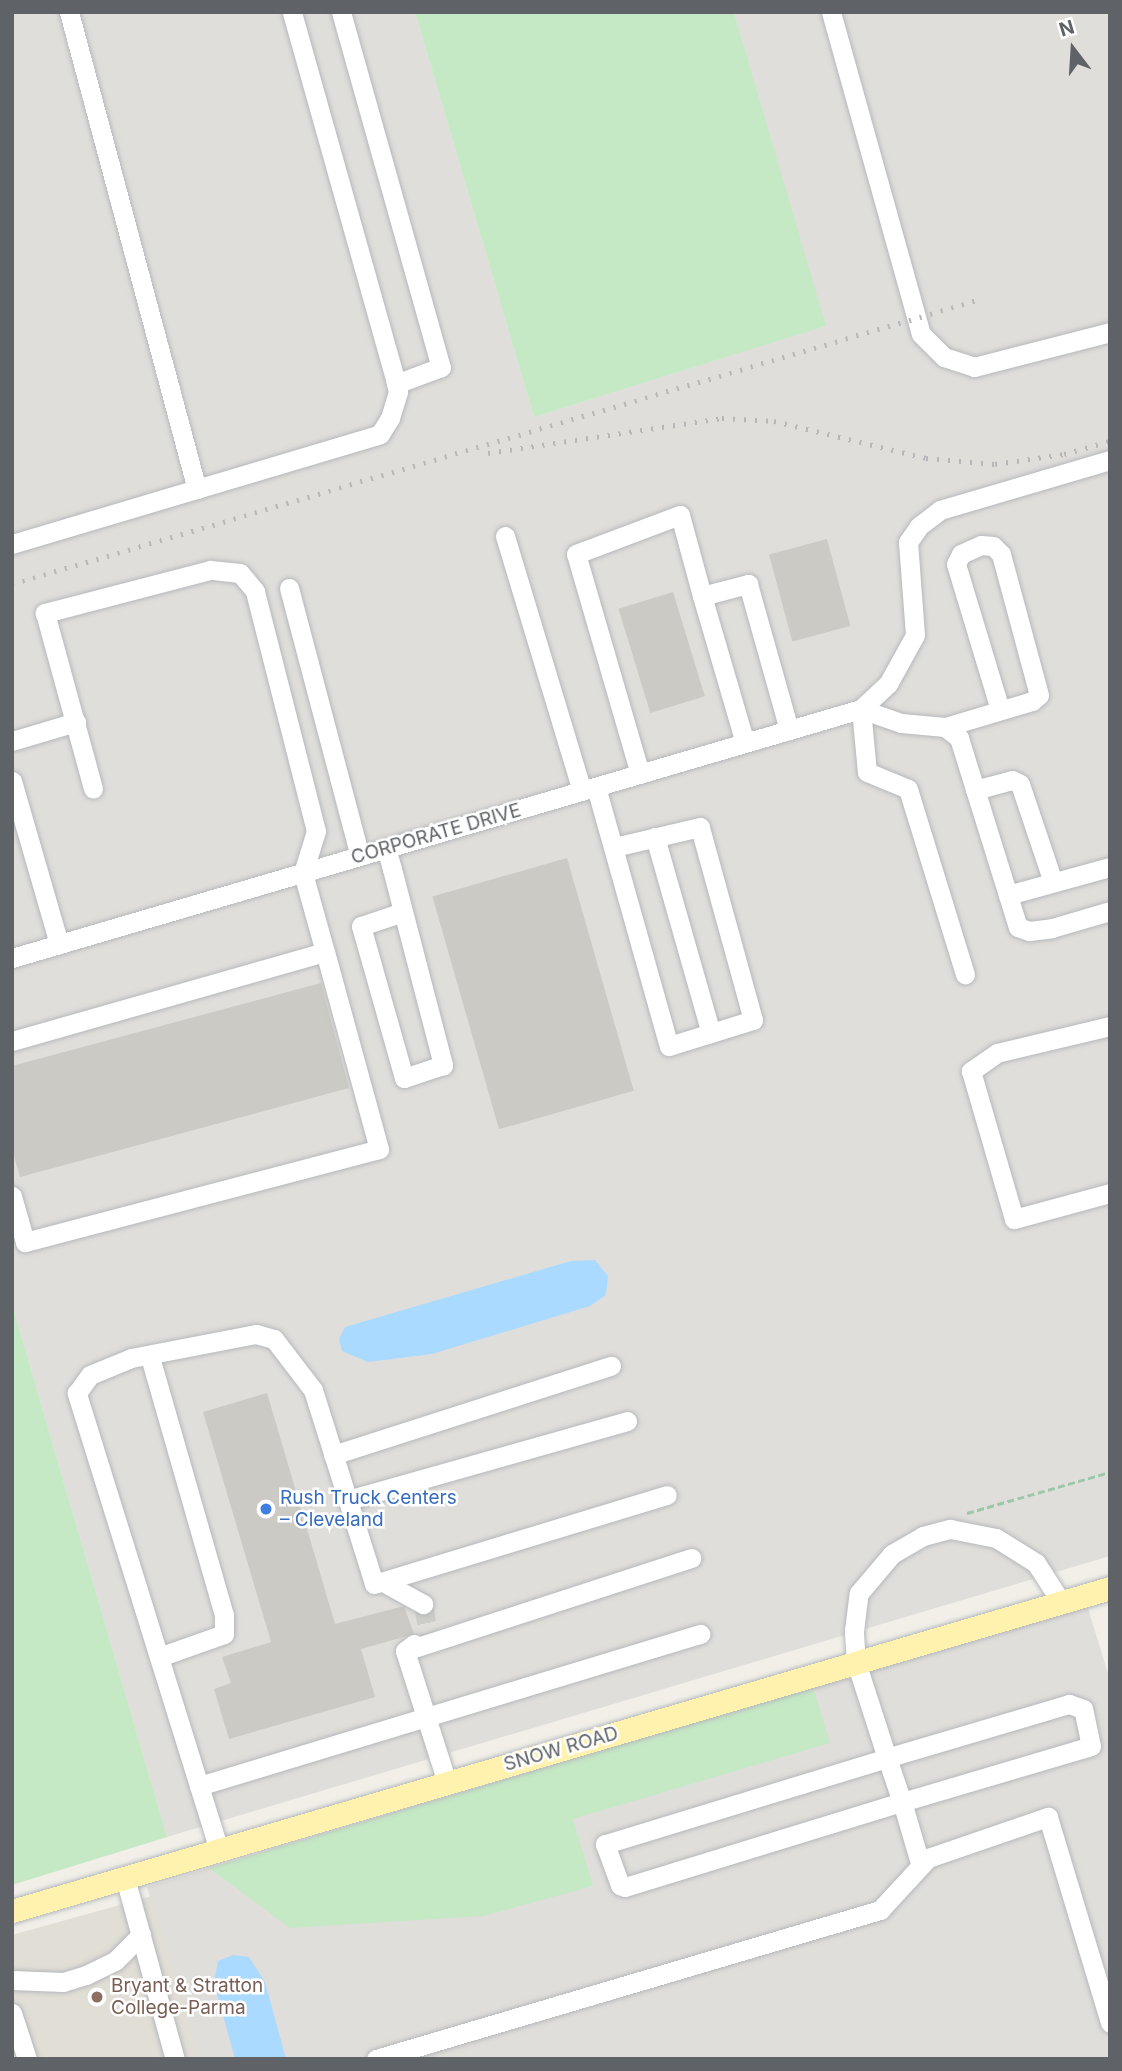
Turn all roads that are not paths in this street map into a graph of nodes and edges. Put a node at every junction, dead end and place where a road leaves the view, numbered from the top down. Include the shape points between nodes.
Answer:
1 (69, 12) edge
2 (292, 12) edge
3 (341, 12) edge
4 (831, 12) edge
5 (1110, 332) edge
6 (396, 383) junction
7 (1110, 460) edge
8 (197, 489) junction
9 (505, 536) dead end
10 (12, 544) edge
11 (289, 588) dead end
12 (702, 596) junction
13 (860, 709) junction
14 (1000, 710) junction
15 (76, 722) junction
16 (945, 727) junction
17 (789, 730) junction
18 (12, 741) edge
19 (745, 743) junction
20 (640, 774) junction
21 (12, 781) edge
22 (93, 789) dead end
23 (589, 789) junction
24 (975, 790) junction
25 (655, 837) junction
26 (614, 847) junction
27 (386, 848) junction
28 (360, 856) junction
29 (1110, 867) edge
30 (303, 873) junction
31 (1053, 882) junction
32 (1008, 895) junction
33 (1110, 911) edge
34 (403, 912) junction
35 (59, 944) junction
36 (325, 952) junction
37 (12, 958) edge
38 (965, 974) dead end
39 (1110, 1026) edge
40 (711, 1033) junction
41 (12, 1041) edge
42 (1110, 1193) edge
43 (12, 1196) edge
44 (150, 1357) junction
45 (611, 1366) dead end
46 (626, 1421) dead end
47 (333, 1455) junction
48 (667, 1495) dead end
49 (348, 1500) junction
50 (691, 1558) dead end
51 (383, 1581) junction
52 (1110, 1588) edge
53 (1061, 1602) junction
54 (423, 1604) dead end
55 (429, 1633) dead end
56 (700, 1634) dead end
57 (405, 1651) junction
58 (159, 1657) junction
59 (856, 1662) junction
60 (426, 1717) junction
61 (887, 1758) junction
62 (447, 1783) junction
63 (199, 1786) junction
64 (902, 1802) junction
65 (219, 1850) junction
66 (920, 1863) junction
67 (125, 1878) junction
68 (12, 1911) edge
69 (141, 1935) junction
70 (12, 1980) edge
71 (12, 2013) edge
72 (1110, 2023) edge
73 (27, 2059) edge
74 (175, 2059) edge
75 (376, 2059) edge

1 - 8 street
2 - 6 street
3 - 6 street via 441,367
4 - 5 street via 921,334 944,357 974,367
6 - 8 street via 390,418 380,434
7 - 13 street via 940,510 919,526 908,542 915,635 887,684
8 - 10 street
9 - 23 street
11 - 28 street
12 - 17 street via 748,584
12 - 19 street
12 - 20 street via 680,516 576,554
13 - 16 street via 901,723
13 - 17 street, CORPORATE DRIVE
13 - 38 street via 867,772 908,789
14 - 14 street via 1039,695 1002,554 993,546 981,545 961,554 956,564
14 - 16 street
15 - 18 street
15 - 22 street
15 - 30 street via 44,613 210,570 240,573 255,591 316,831
16 - 24 street via 959,738
17 - 19 street, CORPORATE DRIVE
19 - 20 street, CORPORATE DRIVE
20 - 23 street, CORPORATE DRIVE
21 - 35 street
23 - 26 street
23 - 27 street, CORPORATE DRIVE
24 - 31 street via 1012,780 1020,783
24 - 32 street
25 - 26 street
25 - 40 street
25 - 40 street via 700,827 753,1020
26 - 40 street via 669,1046
27 - 28 street, CORPORATE DRIVE
27 - 34 street
28 - 30 street, CORPORATE DRIVE
29 - 31 street
30 - 35 street, CORPORATE DRIVE
30 - 36 street
31 - 32 street
32 - 33 street via 1018,927 1029,931
34 - 34 street via 443,1065 404,1078 361,926
35 - 37 street, CORPORATE DRIVE
36 - 41 street
36 - 43 street via 379,1149 25,1242
39 - 42 street via 998,1053 971,1071 1014,1219
44 - 47 street via 256,1334 274,1339 313,1390
44 - 58 street via 224,1615 224,1634
44 - 58 street via 131,1359 90,1375 77,1393
45 - 47 street
46 - 49 street
47 - 49 street
48 - 51 street
49 - 51 street via 374,1584
50 - 57 street
51 - 54 street
52 - 53 main road, SNOW ROAD
53 - 59 main road, SNOW ROAD
53 - 59 street via 1036,1563 996,1538 950,1530 923,1536 892,1554 859,1594
55 - 57 street
56 - 60 street
57 - 60 street
58 - 63 street
59 - 61 street
59 - 62 main road, SNOW ROAD
60 - 62 street
60 - 63 street
61 - 64 street
61 - 64 street via 1069,1704 1083,1709 1091,1746
61 - 64 street via 605,1844 620,1885 625,1887
62 - 65 main road, SNOW ROAD
63 - 65 street
64 - 66 street
65 - 67 main road, SNOW ROAD
66 - 72 street via 1048,1817
66 - 75 street via 880,1910
67 - 68 main road, SNOW ROAD
67 - 69 street
69 - 70 street via 115,1961 86,1975 64,1982
69 - 74 street
71 - 73 street

